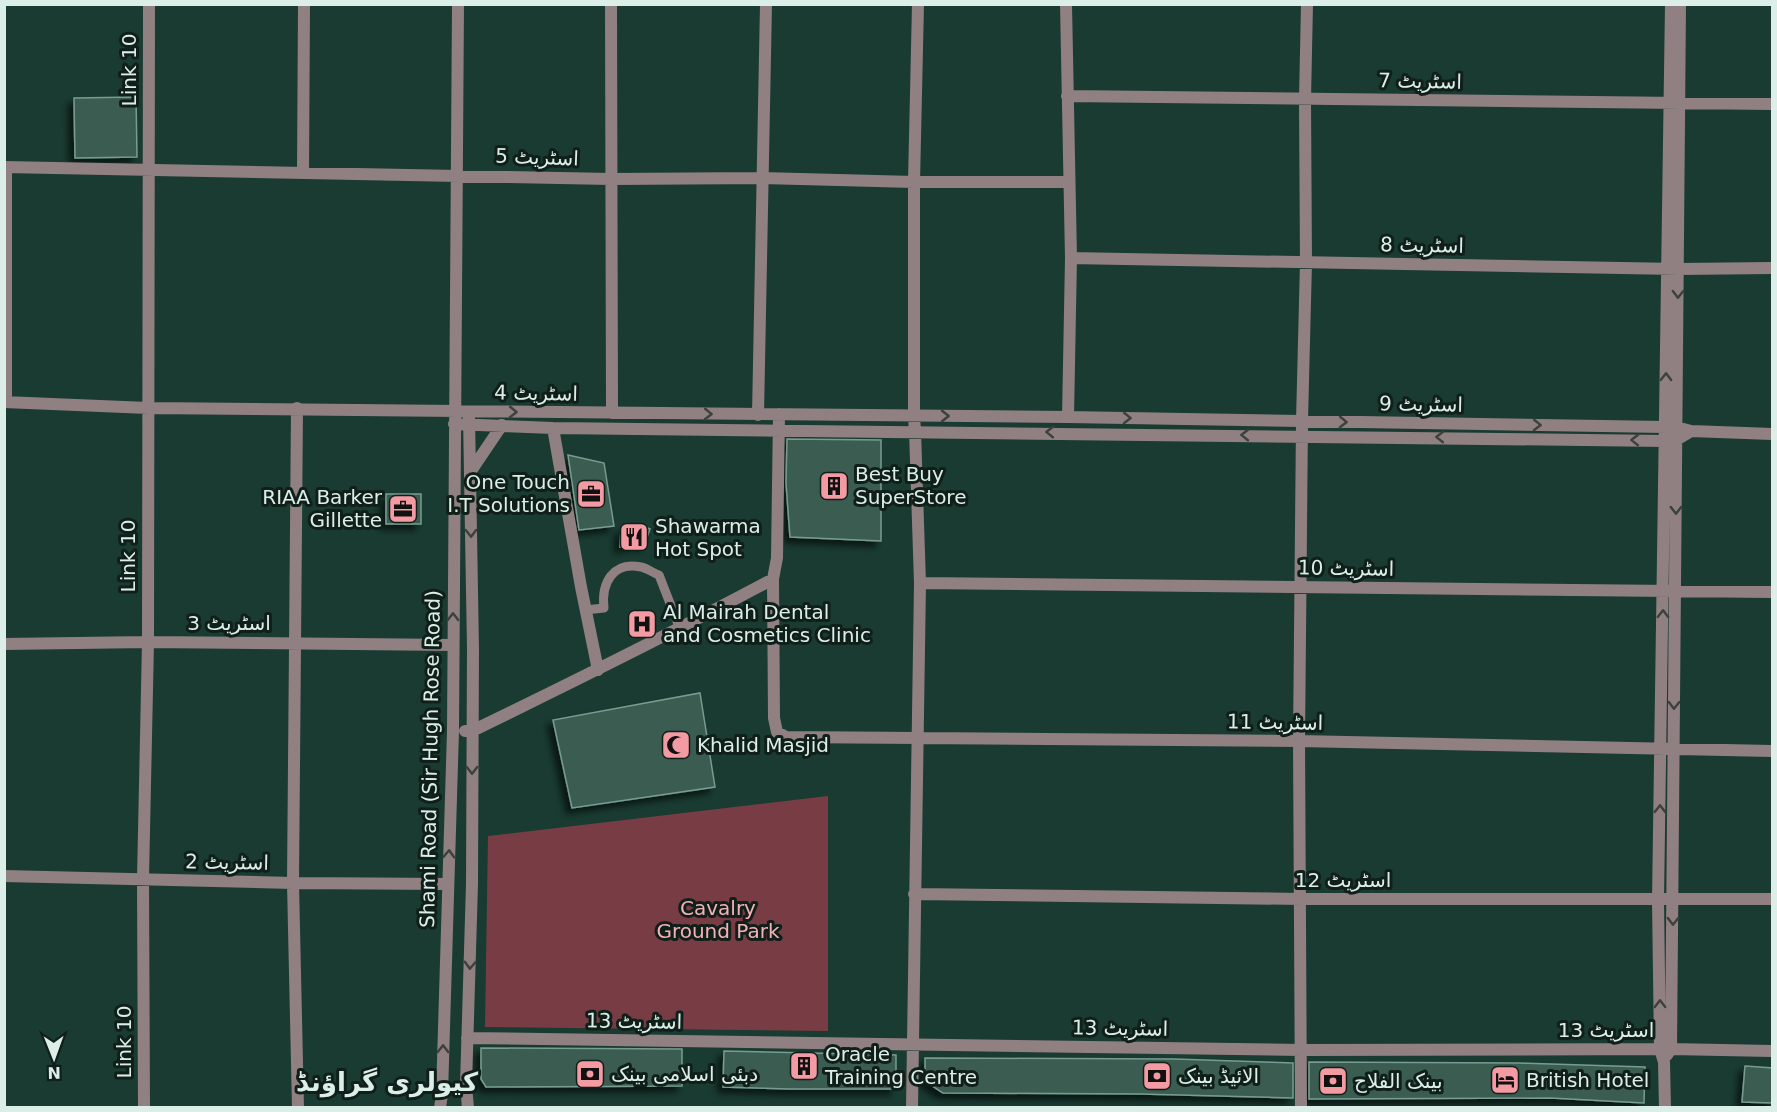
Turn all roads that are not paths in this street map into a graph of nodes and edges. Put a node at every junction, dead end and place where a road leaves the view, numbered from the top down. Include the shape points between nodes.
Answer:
1 (149, 4) edge
2 (304, 4) edge
3 (459, 4) edge
4 (611, 4) edge
5 (766, 4) edge
6 (918, 4) edge
7 (1066, 4) edge
8 (1307, 4) edge
9 (1671, 4) edge
10 (1680, 4) edge
11 (1067, 96) junction
12 (1305, 99) junction
13 (1675, 103) junction
14 (1773, 104) edge
15 (5, 167) edge
16 (148, 171) junction
17 (303, 174) junction
18 (457, 175) junction
19 (762, 178) junction
20 (611, 179) junction
21 (914, 182) junction
22 (1069, 182) junction
23 (1071, 258) junction
24 (1306, 262) junction
25 (1672, 268) junction
26 (1773, 268) edge
27 (5, 402) edge
28 (148, 408) junction
29 (297, 408) junction
30 (612, 413) junction
31 (779, 414) junction
32 (758, 415) junction
33 (914, 416) junction
34 (1068, 417) junction
35 (454, 418) junction
36 (469, 418) junction
37 (1302, 421) junction
38 (502, 426) junction
39 (553, 428) junction
40 (779, 429) junction
41 (915, 431) junction
42 (1670, 434) junction
43 (1773, 434) edge
44 (1301, 435) junction
45 (471, 471) junction
46 (773, 579) junction
47 (920, 583) junction
48 (1301, 587) junction
49 (1669, 591) junction
50 (1773, 592) edge
51 (585, 610) junction
52 (680, 629) junction
53 (148, 642) junction
54 (4, 644) edge
55 (295, 644) junction
56 (453, 645) junction
57 (597, 670) junction
58 (453, 731) junction
59 (472, 731) junction
60 (917, 738) junction
61 (1299, 741) junction
62 (1667, 749) junction
63 (1773, 751) edge
64 (4, 876) edge
65 (143, 879) junction
66 (293, 883) junction
67 (448, 884) junction
68 (914, 894) junction
69 (1301, 899) junction
70 (1673, 899) junction
71 (1773, 899) edge
72 (1658, 900) junction
73 (467, 1038) junction
74 (913, 1044) junction
75 (1665, 1049) junction
76 (1301, 1050) junction
77 (1773, 1051) edge
78 (144, 1107) edge
79 (298, 1107) edge
80 (440, 1107) edge
81 (468, 1107) edge
82 (912, 1107) edge
83 (1301, 1107) edge
84 (1665, 1107) edge

1 - 16 street, Link 10
2 - 17 street
3 - 18 street, Shami Road (Sir Hugh Rose Road)
4 - 20 street
5 - 19 street
6 - 21 street
7 - 11 street
8 - 12 street
9 - 13 street
10 - 13 street
11 - 12 street, اسٹریٹ 7
11 - 22 street
12 - 13 street, اسٹریٹ 7
12 - 24 street
13 - 14 street, اسٹریٹ 7
13 - 25 street
15 - 16 street, اسٹریٹ 5
15 - 27 street
16 - 17 street, اسٹریٹ 5
16 - 28 street, Link 10
17 - 18 street, اسٹریٹ 5
18 - 20 street, اسٹریٹ 5
18 - 35 street, Shami Road (Sir Hugh Rose Road)
19 - 20 street, اسٹریٹ 5
19 - 21 street, اسٹریٹ 5
19 - 32 street
20 - 30 street
21 - 22 street, اسٹریٹ 5
21 - 33 street
22 - 23 street
23 - 24 street, اسٹریٹ 8
23 - 34 street
24 - 25 street, اسٹریٹ 8
24 - 37 street
25 - 26 street, اسٹریٹ 8
25 - 42 street
27 - 28 street, اسٹریٹ 4
28 - 29 street, اسٹریٹ 4
28 - 53 street, Link 10
29 - 35 street, اسٹریٹ 4
29 - 55 street
30 -> 32 street, اسٹریٹ 4
36 -> 30 street, اسٹریٹ 4
31 - 32 street, اسٹریٹ 4
31 - 33 street, اسٹریٹ 4
31 - 40 street
33 -> 34 street, اسٹریٹ 4
33 - 41 street
34 -> 37 street, اسٹریٹ 9
35 - 36 street, اسٹریٹ 4
56 -> 35 street, Shami Road (Sir Hugh Rose Road)
36 - 38 street
36 - 45 street, Shami Road (Sir Hugh Rose Road)
37 -> 42 street, اسٹریٹ 9
37 - 44 street
38 - 39 street
38 - 45 street
39 - 40 street
39 - 51 street
40 - 41 street
40 - 46 street via 777,558
44 -> 41 street
41 - 47 street
42 - 43 street, اسٹریٹ 9
42 -> 44 street
42 - 49 street
44 - 48 street
45 -> 59 street, Shami Road (Sir Hugh Rose Road)
46 - 52 street
46 - 60 street, اسٹریٹ 11 via 777,732 786,737
47 - 48 street, اسٹریٹ 10
47 - 60 street
48 - 49 street, اسٹریٹ 10
48 - 61 street
49 - 50 street, اسٹریٹ 10
49 - 62 street
51 - 52 lane via 604,608 602,596 615,571 642,567 659,576
51 - 57 street
52 - 57 street
53 - 54 street, اسٹریٹ 3
53 - 55 street, اسٹریٹ 3
53 - 65 street, Link 10
55 - 56 street, اسٹریٹ 3
55 - 66 street
56 - 58 street, Shami Road (Sir Hugh Rose Road)
57 - 59 street
58 - 59 street
67 -> 58 street, Shami Road (Sir Hugh Rose Road)
59 -> 73 street, Shami Road (Sir Hugh Rose Road)
60 - 61 street, اسٹریٹ 11
60 - 68 street
61 - 62 street, اسٹریٹ 11
61 - 69 street
62 - 63 street, اسٹریٹ 11
62 - 70 street
72 -> 62 street
64 - 65 street, اسٹریٹ 2
65 - 66 street, اسٹریٹ 2
65 - 78 street, Link 10
66 - 67 street, اسٹریٹ 2
66 - 79 street
80 -> 67 street, Shami Road (Sir Hugh Rose Road)
68 - 69 street, اسٹریٹ 12
68 - 74 street
69 - 72 street, اسٹریٹ 12
69 - 76 street
70 - 71 street, اسٹریٹ 12
70 - 72 street, اسٹریٹ 12
70 -> 75 street
75 -> 72 street
73 - 74 street, اسٹریٹ 13
73 - 81 street, Shami Road (Sir Hugh Rose Road)
74 - 76 street, اسٹریٹ 13
74 - 82 street
75 - 76 street, اسٹریٹ 13
75 - 77 street, اسٹریٹ 13
75 - 84 street
76 - 83 street

